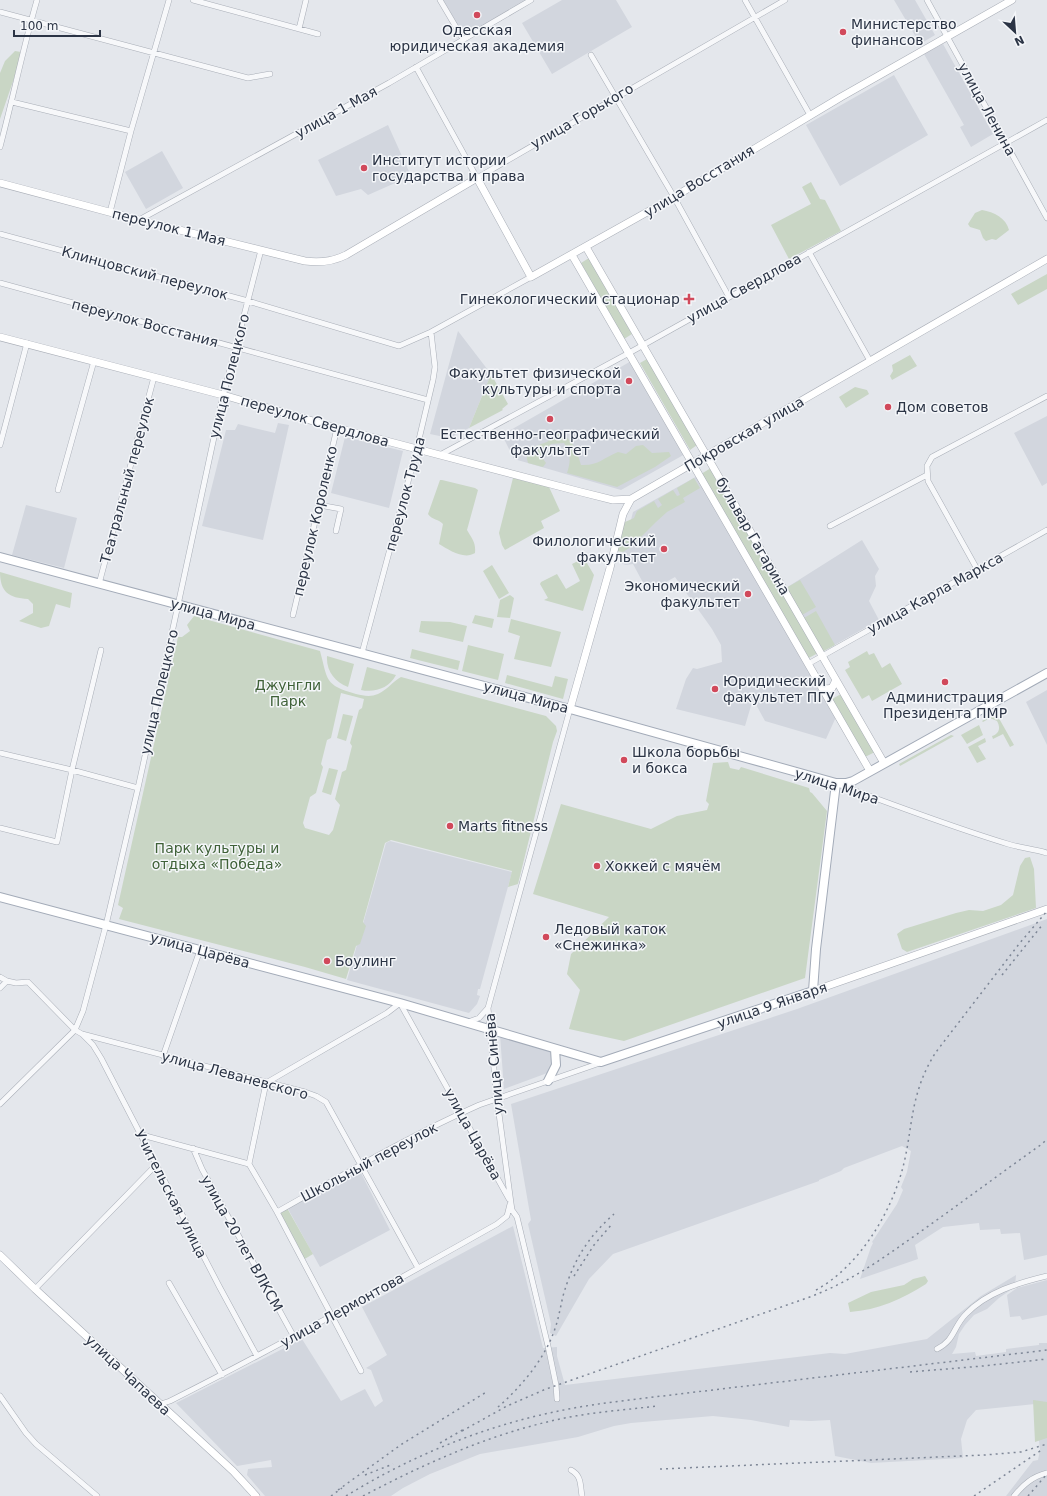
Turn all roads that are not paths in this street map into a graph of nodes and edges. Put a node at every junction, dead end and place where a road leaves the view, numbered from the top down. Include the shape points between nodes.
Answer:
1 (37, 0) edge
2 (169, 0) edge
3 (193, 0) edge
4 (306, 0) edge
5 (440, 0) edge
6 (531, 0) edge
7 (744, 0) edge
8 (785, 0) edge
9 (927, 0) edge
10 (1012, 0) edge
11 (0, 12) edge
12 (755, 17) junction
13 (31, 20) junction
14 (299, 29) junction
15 (318, 34) dead end
16 (947, 36) junction
17 (463, 39) junction
18 (153, 53) junction
19 (591, 55) dead end
20 (416, 67) junction
21 (270, 74) dead end
22 (616, 97) junction
23 (12, 102) junction
24 (810, 115) junction
25 (1047, 120) edge
26 (131, 131) junction
27 (1005, 143) junction
28 (0, 147) edge
29 (476, 178) junction
30 (0, 183) edge
31 (674, 197) junction
32 (110, 212) junction
33 (1047, 218) edge
34 (139, 220) junction
35 (0, 234) edge
36 (586, 247) junction
37 (261, 250) junction
38 (809, 252) junction
39 (572, 255) junction
40 (339, 258) joint
41 (1047, 259) edge
42 (531, 277) junction
43 (0, 283) edge
44 (729, 297) junction
45 (248, 301) junction
46 (431, 332) junction
47 (0, 337) edge
48 (382, 340) joint
49 (27, 343) junction
50 (642, 345) junction
51 (236, 347) junction
52 (629, 353) junction
53 (94, 361) junction
54 (870, 362) junction
55 (154, 377) junction
56 (223, 395) junction
57 (1047, 396) edge
58 (428, 400) junction
59 (337, 428) junction
60 (0, 445) edge
61 (417, 449) junction
62 (440, 455) junction
63 (706, 455) junction
64 (692, 463) junction
65 (927, 475) junction
66 (58, 490) dead end
67 (631, 499) junction
68 (319, 505) junction
69 (830, 526) dead end
70 (1047, 530) edge
71 (336, 531) dead end
72 (0, 557) edge
73 (977, 569) junction
74 (99, 584) junction
75 (178, 605) junction
76 (293, 615) dead end
77 (101, 650) dead end
78 (362, 653) junction
79 (822, 656) junction
80 (808, 664) junction
81 (1047, 673) edge
82 (836, 680) junction
83 (822, 688) junction
84 (570, 709) junction
85 (0, 753) edge
86 (884, 763) junction
87 (72, 770) junction
88 (870, 771) junction
89 (836, 783) junction
90 (138, 788) junction
91 (0, 828) edge
92 (1047, 853) edge
93 (0, 898) edge
94 (1047, 909) edge
95 (106, 925) junction
96 (200, 950) junction
97 (0, 977) edge
98 (7, 981) junction
99 (0, 988) edge
100 (813, 991) junction
101 (400, 1003) junction
102 (488, 1008) junction
103 (467, 1022) junction
104 (76, 1030) junction
105 (491, 1030) junction
106 (82, 1034) junction
107 (555, 1049) junction
108 (163, 1056) junction
109 (601, 1062) junction
110 (548, 1081) junction
111 (266, 1083) junction
112 (497, 1099) junction
113 (0, 1104) edge
114 (461, 1113) junction
115 (142, 1135) junction
116 (193, 1148) junction
117 (249, 1164) junction
118 (156, 1165) junction
119 (360, 1166) junction
120 (511, 1203) junction
121 (277, 1212) junction
122 (0, 1255) edge
123 (418, 1268) junction
124 (1047, 1276) edge
125 (169, 1283) dead end
126 (35, 1289) junction
127 (332, 1316) junction
128 (294, 1337) junction
129 (937, 1349) dead end
130 (257, 1356) junction
131 (361, 1371) dead end
132 (222, 1375) junction
133 (0, 1396) edge
134 (557, 1399) dead end
135 (161, 1404) junction
136 (571, 1470) dead end
137 (1047, 1473) edge
138 (254, 1495) edge
139 (97, 1496) edge
140 (582, 1496) edge
141 (1014, 1496) edge

1 - 13 street
2 - 18 street
3 - 14 street
4 - 14 street
5 - 17 street
6 - 17 street, улица 1 Мая
7 - 12 street
8 - 12 street, улица Горького
9 - 16 street, улица Ленина
10 - 16 street, улица Восстания
11 - 13 street
12 - 22 street, улица Горького
12 - 24 street
13 - 18 street
13 - 23 street
14 - 15 street
16 - 24 street, улица Восстания
16 - 27 street, улица Ленина
17 - 20 street, улица 1 Мая
18 - 21 street via 248,78
18 - 26 street
19 - 22 street
20 - 29 street
20 - 34 street, улица 1 Мая
22 - 29 street, улица Горького
22 - 31 street
23 - 26 street
23 - 28 street
24 - 31 street, улица Восстания
25 - 27 street, улица Свердлова
26 - 32 street
27 - 33 street, улица Ленина
27 - 38 street, улица Свердлова
29 - 40 street, улица Горького
29 - 42 street
30 - 32 street, переулок 1 Мая
31 - 36 street, улица Восстания
31 - 44 street
32 - 34 street, переулок 1 Мая
34 - 37 street, переулок 1 Мая
35 - 45 street, Клинцовский переулок
36 - 39 street, улица Восстания
36 - 50 street, бульвар Гагарина
37 - 40 street, переулок 1 Мая via 305,261 329,262
37 - 45 street, улица Полецкого
38 - 44 street, улица Свердлова
38 - 54 street
39 - 42 street, улица Восстания
39 - 52 street, бульвар Гагарина
41 - 54 street, Покровская улица
42 - 46 street, улица Восстания
43 - 51 street, переулок Восстания
44 - 50 street, улица Свердлова
45 - 48 street, Клинцовский переулок
45 - 51 street, улица Полецкого
46 - 48 street, улица Восстания via 399,346
46 - 58 street, переулок Труда via 435,367
47 - 49 street, переулок Свердлова
49 - 53 street, переулок Свердлова
49 - 60 street
50 - 52 street, улица Свердлова
50 - 63 street, бульвар Гагарина
51 - 56 street, улица Полецкого
51 - 58 street, переулок Восстания
52 - 62 street, улица Свердлова
52 - 64 street, бульвар Гагарина
53 - 55 street, переулок Свердлова
53 - 66 street
54 - 63 street, Покровская улица
55 - 56 street, переулок Свердлова
55 - 74 street, Театральный переулок
56 - 59 street, переулок Свердлова
56 - 75 street, улица Полецкого
57 - 65 street via 932,457 927,466
58 - 61 street, переулок Труда
59 - 61 street, переулок Свердлова
59 - 68 street, переулок Короленко
61 - 62 street, переулок Свердлова
61 - 78 street, переулок Труда
62 - 67 street, переулок Свердлова via 613,500
63 - 64 street, Покровская улица
63 - 79 street, бульвар Гагарина
64 - 67 street, Покровская улица
64 - 80 street, бульвар Гагарина
65 - 69 street
65 - 73 street via 930,486
67 - 84 street via 623,514
68 - 71 street via 341,510
68 - 76 street, переулок Короленко
70 - 73 street, улица Карла Маркса
72 - 74 main road, улица Мира
73 - 79 street, улица Карла Маркса
74 - 75 main road, улица Мира
75 - 78 main road, улица Мира
75 - 90 street, улица Полецкого
77 - 87 street
78 - 84 main road, улица Мира
79 - 80 street, улица Карла Маркса
79 - 82 street, бульвар Гагарина
80 - 83 street, бульвар Гагарина
81 - 86 main road
82 - 83 street via 832,688
82 - 86 street, бульвар Гагарина
83 - 88 street, бульвар Гагарина
84 - 89 main road, улица Мира
84 - 102 street, улица Синёва
85 - 87 street
86 - 88 main road
87 - 90 street
87 - 91 street via 57,842
88 - 89 main road via 849,782
89 - 92 street, улица Мира via 1007,844
89 - 100 main road
90 - 95 street, улица Полецкого
93 - 95 main road, улица Царёва
94 - 100 street, улица 9 Января
95 - 96 main road, улица Царёва
95 - 104 street, улица Полецкого
96 - 101 main road, улица Царёва
96 - 108 street
97 - 98 street
98 - 99 street
98 - 104 street via 28,982
100 - 109 main road, улица 9 Января
101 - 103 main road, улица Царёва
101 - 111 street
101 - 114 street, улица Царёва
102 - 103 street via 479,1018
102 - 105 street, улица Синёва
103 - 105 main road, улица Царёва
104 - 106 street, улица Леваневского
104 - 113 street, улица Полецкого
105 - 107 main road, улица Царёва
105 - 112 street, улица Синёва
106 - 108 street, улица Леваневского
106 - 115 street, Учительская улица via 97,1051
107 - 109 main road, улица Царёва
107 - 110 main road via 556,1065
108 - 111 street, улица Леваневского
109 - 110 street, улица 9 Января
110 - 112 street, улица 9 Января
111 - 117 street
111 - 119 street, улица Леваневского via 305,1092 326,1102
112 - 114 street, Школьный переулок
112 - 120 street, улица Синёва
114 - 119 street, Школьный переулок
114 - 120 street, улица Царёва
115 - 116 street
115 - 118 street, Учительская улица
116 - 117 street
116 - 128 street, улица 20 лет ВЛКСМ
117 - 121 street
118 - 126 street
118 - 130 street, Учительская улица
119 - 121 street, Школьный переулок
119 - 123 street, улица Леваневского
120 - 123 street, улица Лермонтова via 509,1212 503,1220
120 - 134 street, улица Синёва via 517,1217 546,1338
121 - 127 street
122 - 126 street, улица Чапаева
123 - 127 street, улица Лермонтова
124 - 129 street via 1016,1284 977,1305 966,1313 945,1345
125 - 132 street
126 - 135 street, улица Чапаева
127 - 128 street, улица Лермонтова
127 - 131 street
128 - 130 street, улица Лермонтова
130 - 132 street, улица Лермонтова
132 - 135 street, улица Лермонтова
133 - 139 street via 36,1444
135 - 138 street, улица Чапаева via 233,1471
136 - 140 street via 577,1473 580,1480
137 - 141 street via 1024,1484

